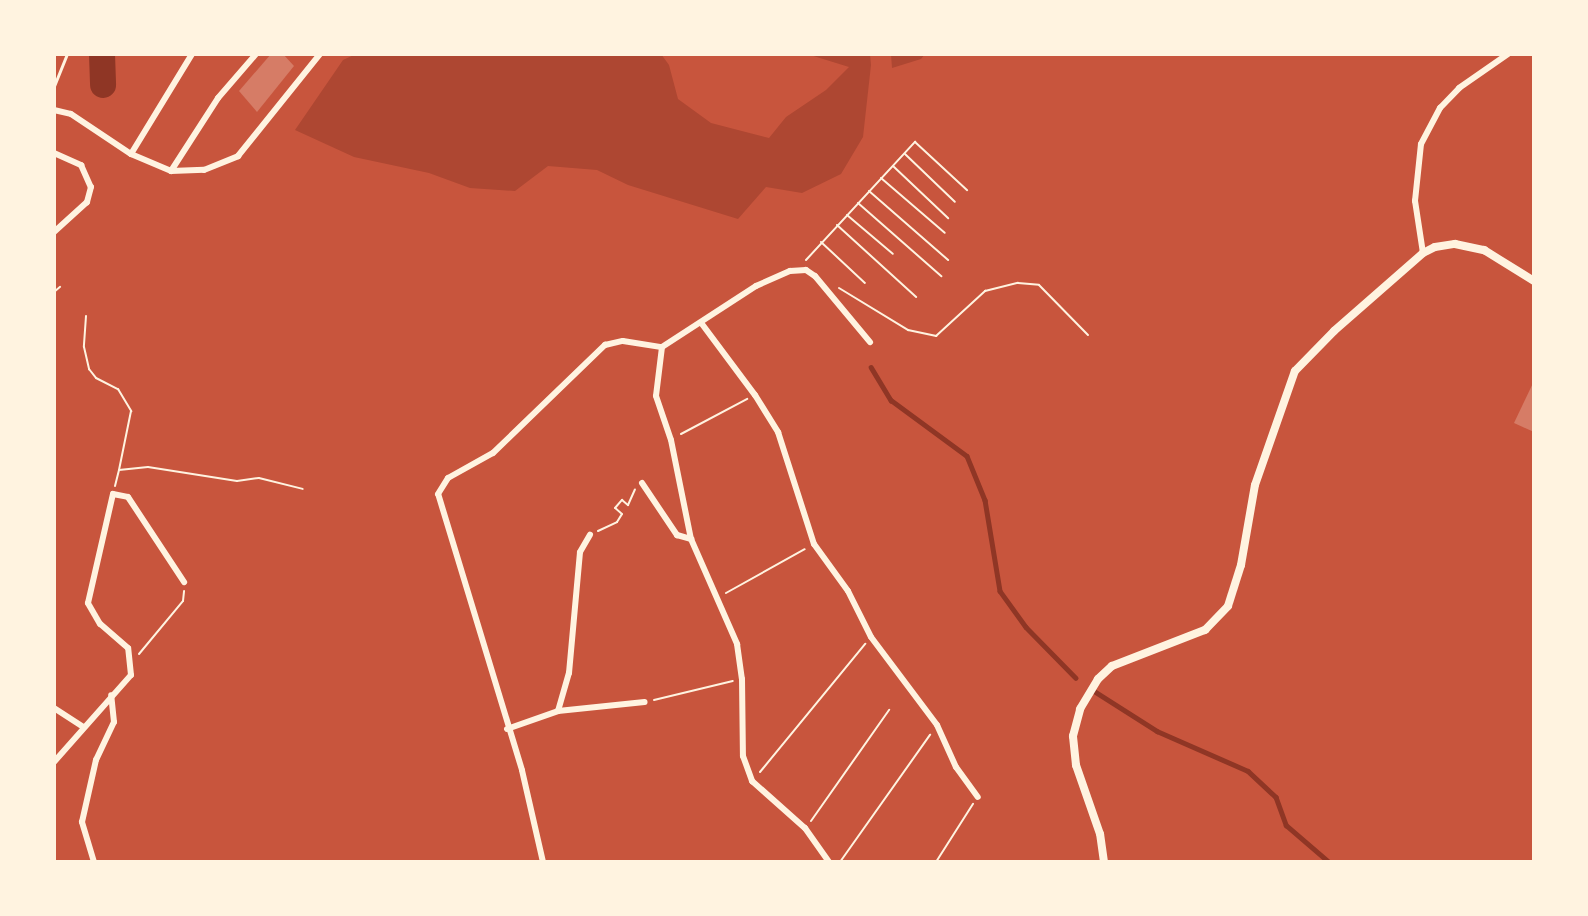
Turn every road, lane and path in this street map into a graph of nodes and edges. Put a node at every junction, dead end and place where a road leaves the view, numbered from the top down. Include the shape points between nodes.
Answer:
1 (67, 54) edge
2 (192, 54) edge
3 (256, 54) edge
4 (320, 54) edge
5 (1508, 54) edge
6 (54, 86) edge
7 (54, 110) edge
8 (54, 153) edge
9 (904, 153) junction
10 (131, 154) junction
11 (893, 166) junction
12 (171, 171) junction
13 (881, 178) junction
14 (967, 190) dead end
15 (869, 191) junction
16 (858, 202) junction
17 (955, 202) dead end
18 (847, 215) junction
19 (948, 218) dead end
20 (837, 225) junction
21 (54, 232) edge
22 (945, 233) dead end
23 (821, 242) junction
24 (1423, 253) junction
25 (893, 254) dead end
26 (948, 260) dead end
27 (799, 269) junction
28 (941, 276) dead end
29 (1534, 281) edge
30 (865, 283) dead end
31 (834, 286) dead end
32 (60, 287) dead end
33 (54, 292) edge
34 (916, 297) dead end
35 (86, 316) dead end
36 (702, 324) junction
37 (1088, 334) dead end
38 (870, 342) dead end
39 (662, 347) junction
40 (755, 395) junction
41 (671, 440) junction
42 (119, 470) junction
43 (642, 483) joint
44 (303, 489) dead end
45 (113, 494) junction
46 (590, 535) joint
47 (691, 539) junction
48 (813, 544) junction
49 (184, 582) joint
50 (718, 597) junction
51 (871, 637) junction
52 (133, 662) junction
53 (742, 679) junction
54 (111, 695) junction
55 (645, 702) joint
56 (54, 708) edge
57 (890, 710) dead end
58 (558, 711) junction
59 (937, 725) junction
60 (83, 727) junction
61 (507, 729) junction
62 (54, 762) edge
63 (752, 781) junction
64 (978, 796) joint
65 (806, 828) junction
66 (94, 862) edge
67 (543, 862) edge
68 (829, 862) edge
69 (840, 862) edge
70 (936, 862) edge
71 (1104, 862) edge

1 - 6 lane
2 - 10 street
3 - 12 street via 218,98
4 - 12 street via 238,156 204,170
5 - 24 street via 1459,88 1440,108 1421,144 1415,201
7 - 10 street via 71,114
8 - 21 street via 81,165 91,186 87,202
9 - 11 path
9 - 14 path via 915,142
9 - 17 path
10 - 12 street
11 - 13 path
11 - 19 path
13 - 15 path
13 - 22 path
15 - 16 path
15 - 26 path
16 - 18 path
16 - 28 path
18 - 20 path
18 - 25 path
20 - 23 path
20 - 34 path
23 - 27 path
23 - 30 path
24 - 29 main road via 1445,244 1484,250
24 - 71 main road via 1295,371 1255,485 1237,583 1222,615 1205,630 1112,666 1086,697 1076,719 1074,749 1082,791 1100,834
27 - 36 street via 756,286
27 - 38 street via 815,276
31 - 37 path via 908,330 936,336 985,291 1018,283 1039,285
32 - 33 path
35 - 42 path via 84,347 89,369 96,378 118,390 131,411
36 - 39 street
36 - 40 street
39 - 41 street via 656,396
39 - 61 street via 623,341 605,345 493,453 448,478 438,494
40 - 41 path
40 - 48 street via 777,432
41 - 47 street
42 - 44 path via 148,467 237,481 259,478
42 - 45 path
43 - 46 path via 637,485 628,505 621,500 615,508 622,514 617,522
43 - 47 street via 677,534
45 - 49 street via 129,497
45 - 52 street via 88,603 100,624 129,648
46 - 58 street via 580,552 569,673
47 - 50 street
48 - 50 path
48 - 51 street via 848,591
49 - 52 path via 183,602
50 - 53 street via 737,644
51 - 59 street
51 - 63 path
52 - 54 street via 131,675
53 - 55 path
53 - 63 street via 740,740
54 - 60 street
54 - 66 street via 114,722 96,760 82,822
55 - 58 street
56 - 60 street
57 - 65 path
58 - 61 street
59 - 64 street via 956,767
59 - 69 path
60 - 62 street
61 - 67 street via 522,770
63 - 65 street
64 - 70 path
65 - 68 street

